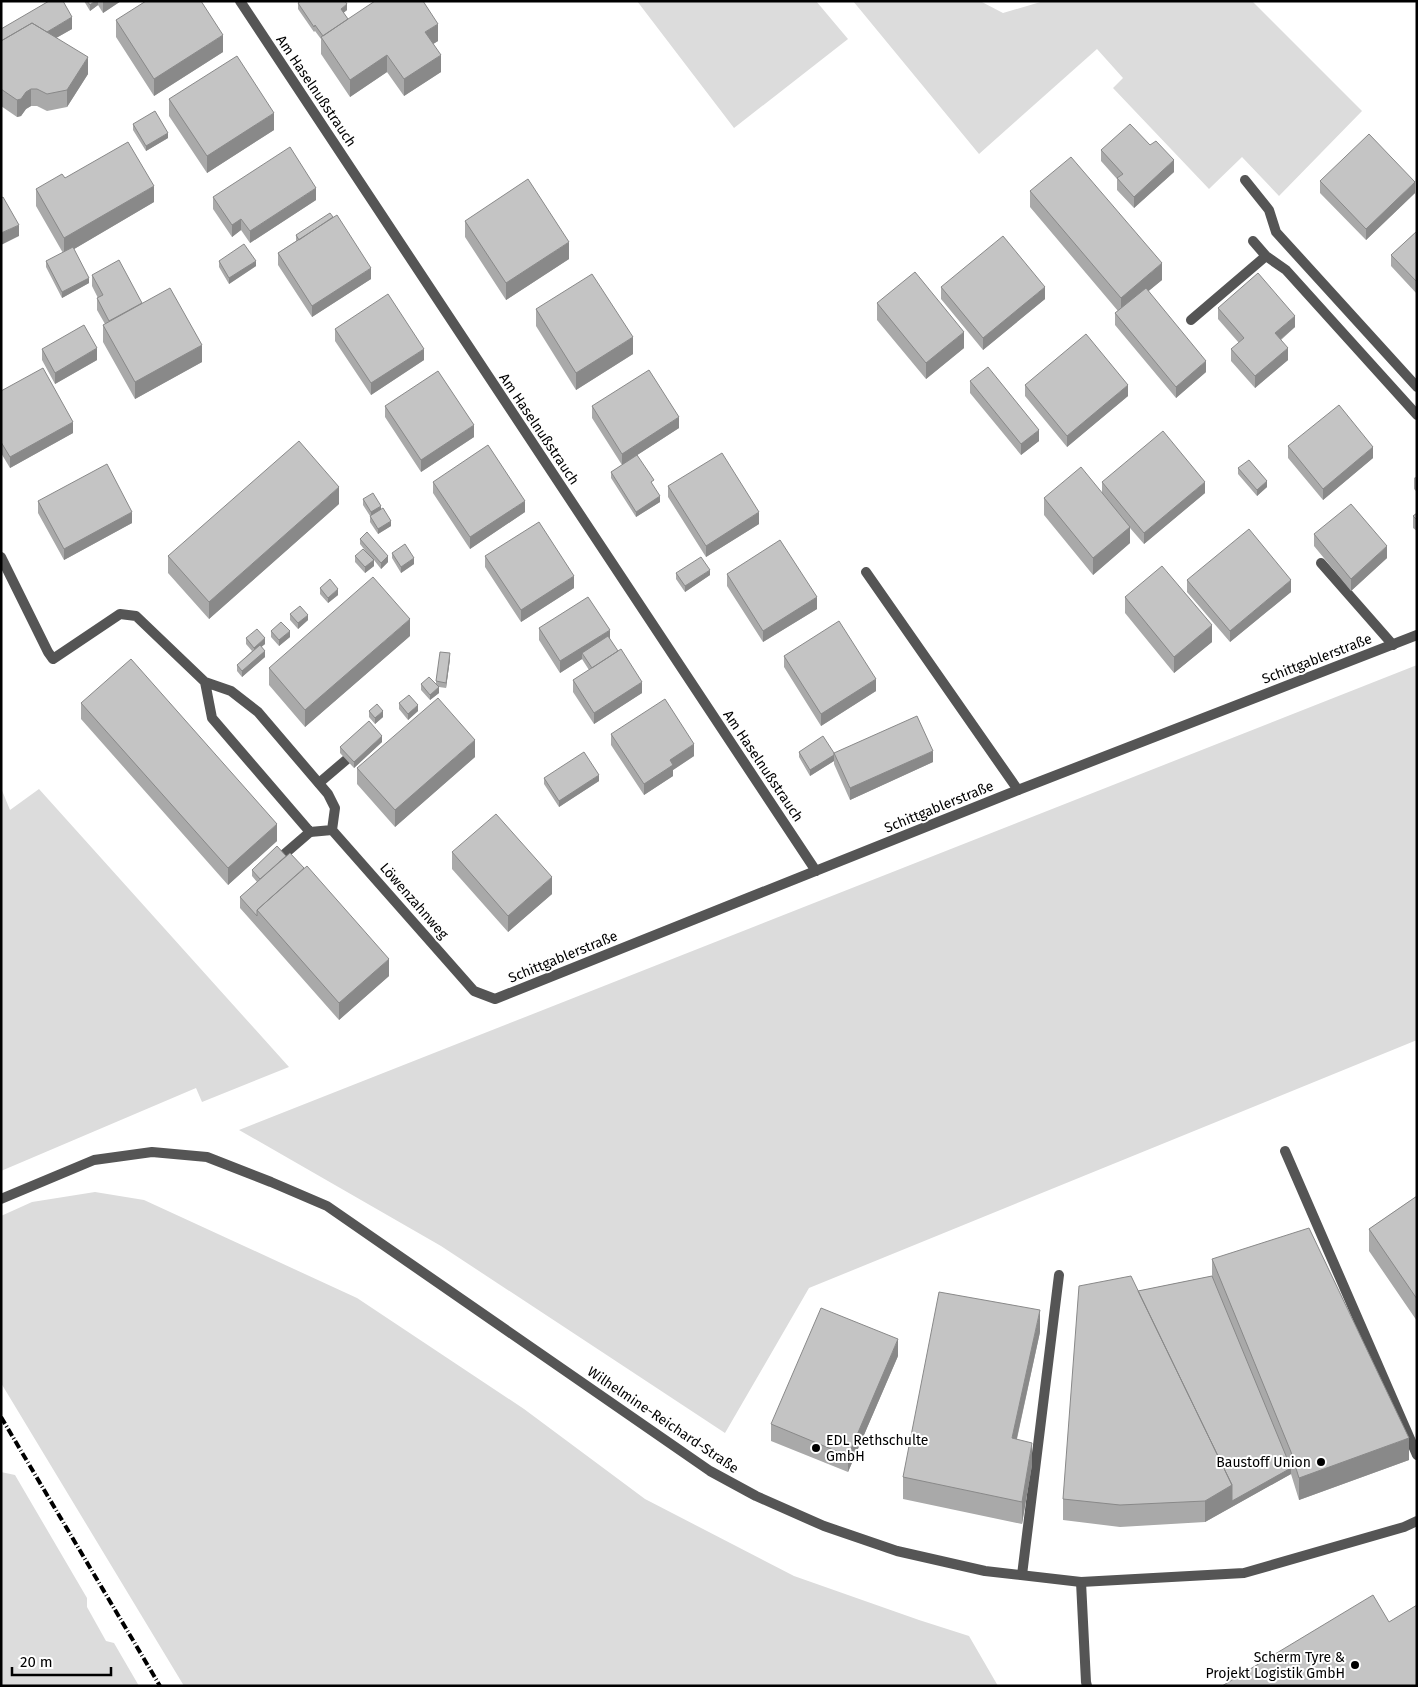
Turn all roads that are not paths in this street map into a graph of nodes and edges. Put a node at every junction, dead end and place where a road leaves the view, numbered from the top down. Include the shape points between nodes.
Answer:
1 (240, 1) edge
2 (1245, 180) dead end
3 (1253, 241) dead end
4 (1266, 256) junction
5 (1191, 320) dead end
6 (1417, 386) edge
7 (1417, 415) edge
8 (1, 557) edge
9 (1321, 563) dead end
10 (866, 572) dead end
11 (1417, 635) edge
12 (1393, 645) junction
13 (205, 682) junction
14 (346, 760) edge
15 (319, 783) junction
16 (1018, 790) junction
17 (332, 830) junction
18 (310, 832) junction
19 (281, 857) edge
20 (816, 871) junction
21 (474, 991) joint
22 (1285, 1151) dead end
23 (1, 1199) edge
24 (1059, 1275) dead end
25 (1417, 1455) edge
26 (1417, 1522) edge
27 (1022, 1575) junction
28 (1081, 1582) junction
29 (1088, 1686) edge

1 - 20 street, Am Haselnußstrauch
2 - 6 street via 1270,210 1276,232
3 - 4 street
4 - 5 street
4 - 7 street via 1286,270
8 - 13 street via 53,659 120,614 136,616
9 - 12 street
10 - 16 street
11 - 12 street, Schittgablerstraße
12 - 16 street, Schittgablerstraße
13 - 15 street via 231,691 258,712
13 - 18 street via 212,718
14 - 15 street
15 - 17 street via 335,808
16 - 20 street, Schittgablerstraße
17 - 18 street
17 - 21 street, Löwenzahnweg
18 - 19 street
20 - 21 street, Schittgablerstraße via 495,999
22 - 25 street
23 - 27 street, Wilhelmine-Reichard-Straße via 94,1160 152,1152 207,1157 327,1206 710,1472 756,1496 824,1526 897,1551 985,1571
24 - 27 street
26 - 28 street, Wilhelmine-Reichard-Straße via 1244,1573
27 - 28 street, Wilhelmine-Reichard-Straße
28 - 29 street

